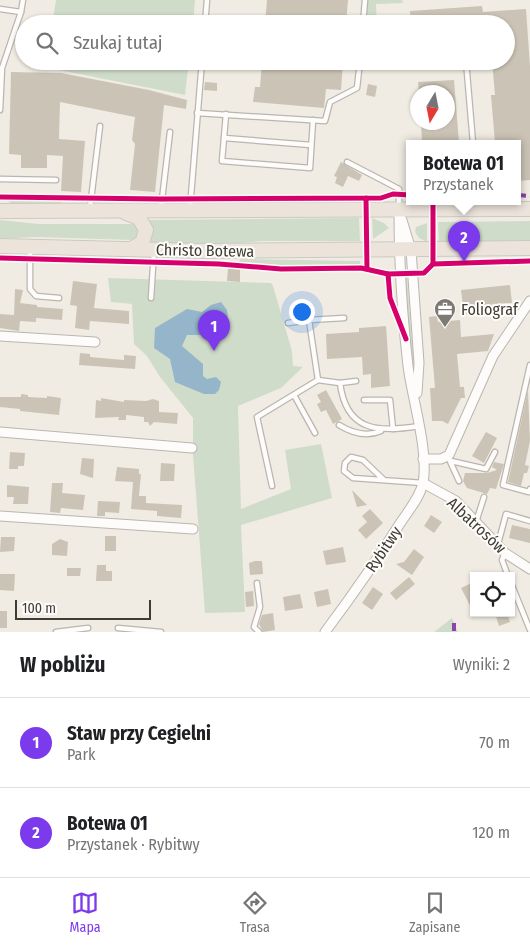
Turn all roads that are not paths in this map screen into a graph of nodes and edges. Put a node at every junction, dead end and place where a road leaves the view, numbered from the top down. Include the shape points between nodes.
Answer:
1 (23, 0) edge
2 (206, 0) edge
3 (365, 0) edge
4 (0, 9) edge
5 (21, 12) junction
6 (20, 15) edge
7 (205, 15) edge
8 (364, 15) edge
9 (15, 30) edge
10 (201, 70) edge
11 (359, 70) edge
12 (467, 70) edge
13 (0, 110) edge
14 (197, 113) junction
15 (226, 114) junction
16 (313, 120) junction
17 (100, 126) dead end
18 (170, 132) dead end
19 (224, 138) junction
20 (473, 140) edge
21 (311, 145) junction
22 (347, 162) dead end
23 (0, 179) edge
24 (56, 180) dead end
25 (477, 205) edge
26 (530, 209) edge
27 (399, 210) junction
28 (0, 211) edge
29 (90, 212) junction
30 (120, 212) junction
31 (161, 212) junction
32 (190, 212) junction
33 (0, 246) edge
34 (30, 247) junction
35 (530, 248) edge
36 (128, 249) junction
37 (154, 250) junction
38 (405, 250) junction
39 (59, 298) dead end
40 (151, 298) dead end
41 (530, 301) edge
42 (526, 315) edge
43 (344, 318) dead end
44 (309, 320) junction
45 (288, 323) dead end
46 (0, 336) edge
47 (95, 342) dead end
48 (530, 365) edge
49 (318, 380) junction
50 (356, 381) dead end
51 (340, 383) junction
52 (294, 395) junction
53 (364, 400) dead end
54 (339, 425) dead end
55 (419, 426) junction
56 (393, 429) junction
57 (382, 430) junction
58 (0, 432) edge
59 (315, 433) dead end
60 (192, 448) dead end
61 (495, 452) dead end
62 (423, 459) junction
63 (449, 459) junction
64 (384, 480) junction
65 (459, 480) dead end
66 (423, 483) junction
67 (272, 486) dead end
68 (530, 489) edge
69 (484, 497) dead end
70 (0, 516) edge
71 (530, 521) edge
72 (476, 522) junction
73 (193, 529) dead end
74 (498, 546) junction
75 (505, 553) junction
76 (530, 569) edge
77 (506, 572) edge
78 (257, 583) dead end
79 (515, 593) edge
80 (88, 628) dead end
81 (118, 628) dead end
82 (530, 630) edge
83 (56, 632) edge
84 (161, 632) edge
85 (259, 632) edge
86 (325, 632) edge

1 - 5 lane
2 - 7 lane
3 - 8 lane
4 - 5 lane
5 - 6 lane
9 - 13 lane via 2,68
10 - 14 lane
11 - 16 lane via 358,88 330,102 325,121
12 - 20 lane
14 - 15 lane
14 - 32 lane
15 - 16 lane
15 - 19 lane
16 - 21 lane
17 - 29 lane
18 - 31 lane
19 - 21 lane
19 - 21 lane via 222,161 310,168
22 - 27 lane via 399,189
23 - 24 lane
25 - 26 main road
25 - 27 main road
27 - 32 main road
27 - 38 street, Rybitwy
28 - 29 main road
29 - 30 main road
30 - 31 main road
30 - 36 main road via 139,218 145,227 142,243 137,248
31 - 32 main road
33 - 34 main road, Christo Botewa
34 - 36 main road, Christo Botewa
34 - 39 lane via 30,289 36,296
35 - 38 main road
36 - 37 main road, Christo Botewa
37 - 38 main road, Christo Botewa
37 - 40 lane
38 - 55 street, Rybitwy via 419,363 416,404
41 - 42 street
42 - 63 street via 493,356
43 - 44 lane
44 - 45 lane
44 - 49 lane
46 - 47 street
48 - 68 lane via 503,485 529,492
49 - 51 lane
49 - 52 lane
50 - 51 lane
51 - 57 lane via 347,410 358,422
52 - 59 lane
52 - 67 lane via 257,417
53 - 56 lane via 390,400
54 - 57 lane via 357,433
55 - 56 lane
55 - 62 street, Rybitwy
56 - 57 lane
58 - 60 street
61 - 63 lane via 486,469
62 - 63 street
62 - 66 street, Rybitwy
63 - 65 lane
64 - 64 lane via 350,477 344,471 344,463 351,457 360,458
64 - 66 lane
66 - 72 street, Albatrosów via 456,501
66 - 86 street, Rybitwy via 380,556
69 - 72 lane
70 - 73 street
71 - 74 lane via 506,514
72 - 74 street, Albatrosów
74 - 75 street, Albatrosów
75 - 76 street, Albatrosów
75 - 77 lane via 502,560
78 - 85 lane via 260,606 254,627
79 - 82 lane
80 - 83 lane
81 - 84 lane

